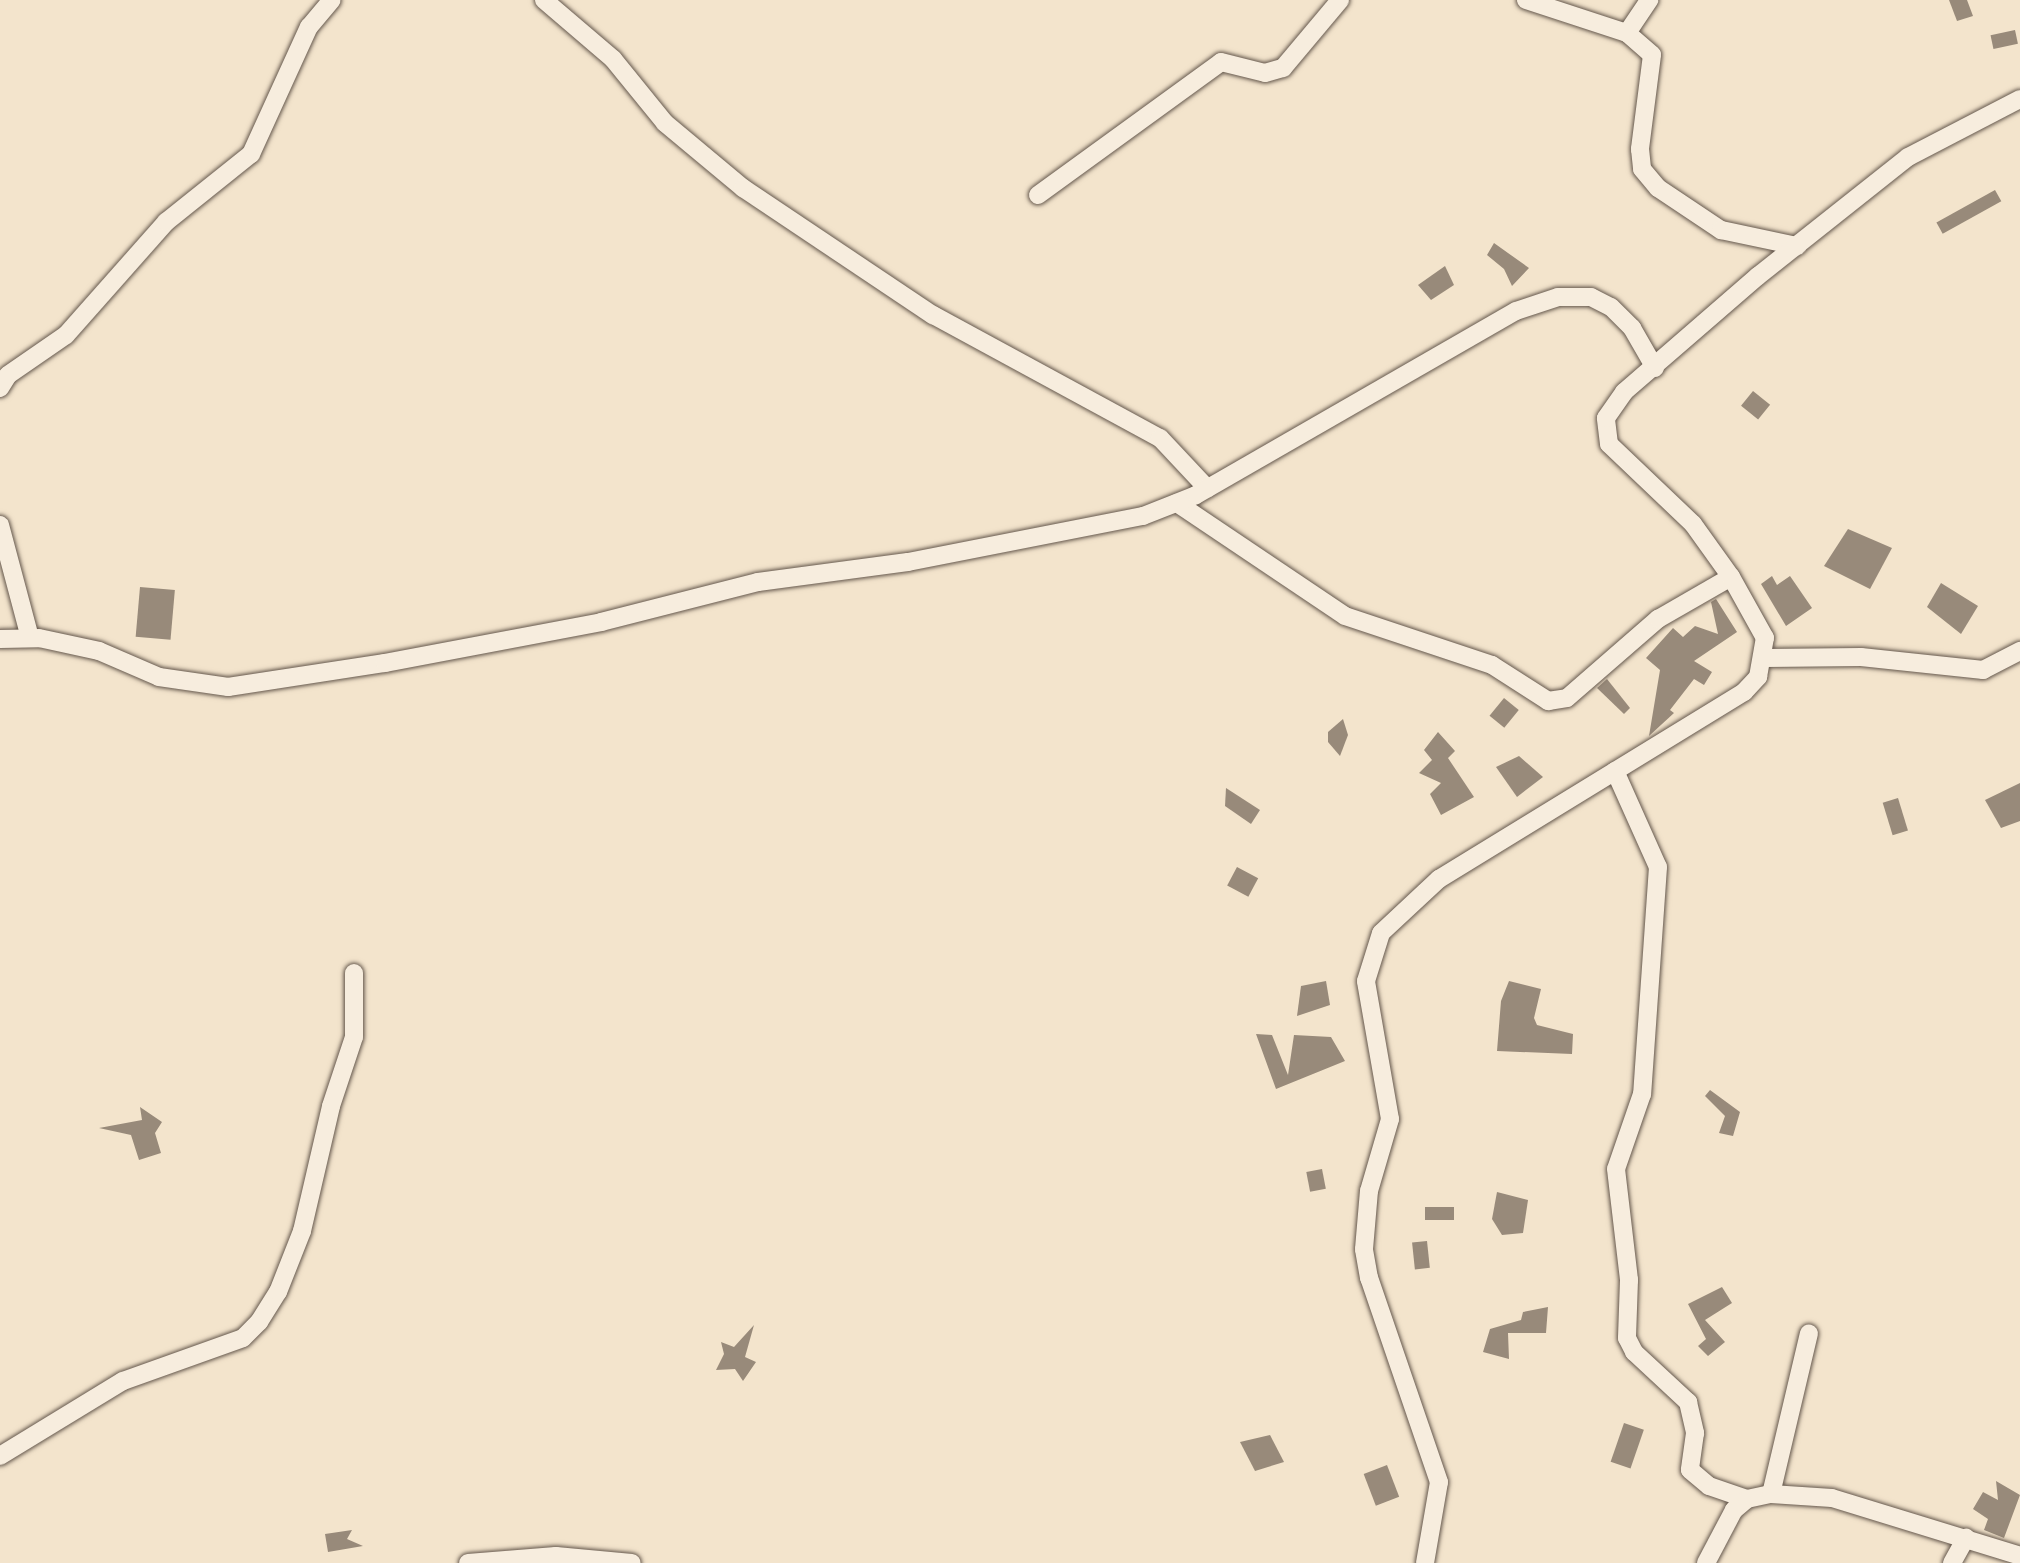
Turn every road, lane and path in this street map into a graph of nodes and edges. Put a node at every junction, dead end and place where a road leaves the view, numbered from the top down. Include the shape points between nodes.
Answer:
1 (332, 0) edge
2 (544, 0) edge
3 (1340, 0) edge
4 (1526, 0) edge
5 (1649, 0) edge
6 (1627, 33) junction
7 (2020, 99) edge
8 (1038, 195) dead end
9 (1797, 246) junction
10 (1655, 368) junction
11 (0, 388) edge
12 (1207, 488) junction
13 (1177, 503) junction
14 (0, 525) edge
15 (1731, 577) junction
16 (30, 638) junction
17 (0, 639) edge
18 (2020, 651) edge
19 (1766, 658) junction
20 (1615, 771) junction
21 (354, 973) dead end
22 (1809, 1333) dead end
23 (0, 1456) edge
24 (1771, 1494) junction
25 (1747, 1499) junction
26 (1966, 1538) junction
27 (2020, 1556) edge
28 (468, 1563) edge
29 (632, 1563) edge
30 (1425, 1563) edge
31 (1706, 1563) edge
32 (1952, 1563) edge

1 - 11 street via 309,27 251,154 166,222 66,335 8,375
2 - 12 street via 613,59 665,123 743,188 933,315 1160,438
3 - 8 street via 1283,68 1265,73 1221,62
4 - 6 street
5 - 6 street
6 - 9 street via 1652,55 1642,169 1658,188 1721,230
7 - 9 street via 1908,157
9 - 10 street
10 - 12 street via 1632,328 1611,307 1591,297 1540,302
10 - 15 street via 1624,392 1606,418 1605,436 1693,524
12 - 13 street
13 - 15 street via 1345,616 1492,665 1548,701 1567,698 1658,619
13 - 16 street via 1143,516 908,562 758,582 601,622 228,687 159,677 99,651
14 - 16 street
15 - 19 street via 1765,638
16 - 17 street
18 - 19 street via 1983,670 1861,657
19 - 20 street via 1744,692
20 - 25 street via 1658,867 1642,1094 1616,1169 1629,1280 1627,1338 1634,1352 1688,1402 1695,1433 1690,1470 1709,1486
20 - 30 street via 1439,879 1381,933 1371,959 1366,981 1390,1119 1369,1191 1364,1249 1369,1278 1439,1482
21 - 23 street via 354,1037 331,1106 302,1231 278,1292 259,1322 243,1338 123,1381
22 - 24 street
24 - 25 street
24 - 26 street via 1832,1498
25 - 31 street via 1734,1510
26 - 27 street
26 - 32 street
28 - 29 street via 556,1556

